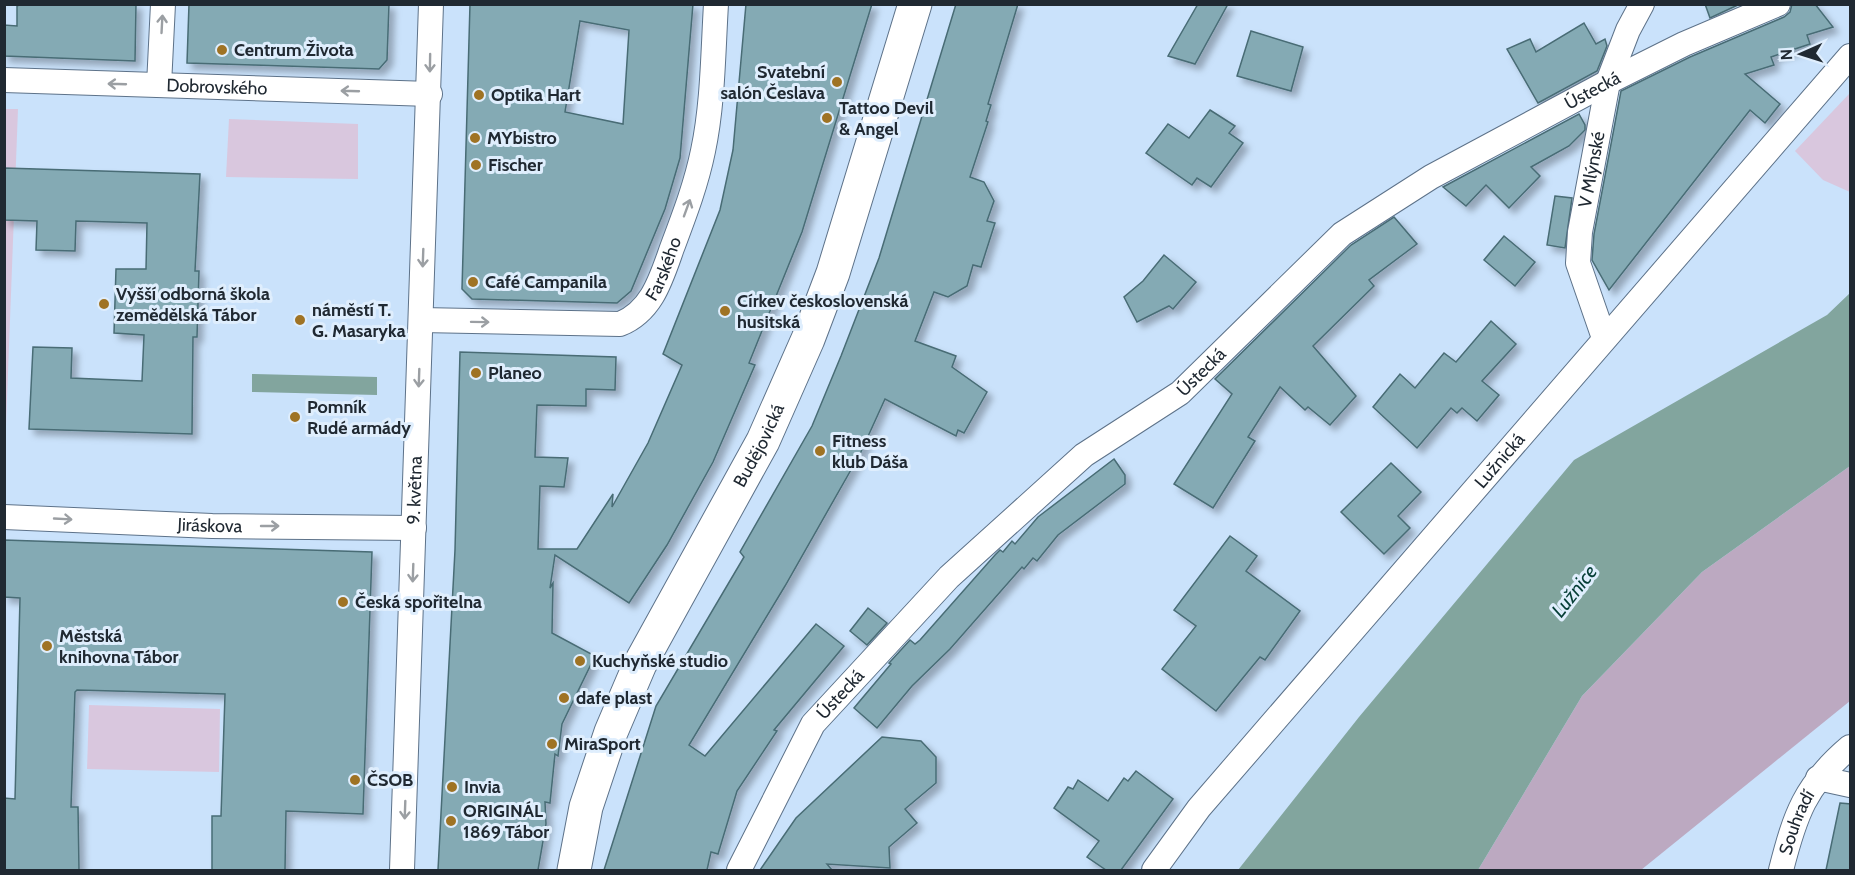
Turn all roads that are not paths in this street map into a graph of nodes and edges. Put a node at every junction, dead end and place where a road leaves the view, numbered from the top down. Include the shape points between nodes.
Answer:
1 (163, 4) edge
2 (431, 4) edge
3 (716, 4) edge
4 (915, 4) edge
5 (1642, 4) edge
6 (1778, 4) edge
7 (1851, 56) edge
8 (4, 80) edge
9 (1608, 82) junction
10 (159, 85) junction
11 (430, 94) junction
12 (421, 320) junction
13 (1605, 338) junction
14 (4, 517) edge
15 (414, 528) junction
16 (1851, 747) edge
17 (1818, 777) junction
18 (1851, 785) edge
19 (402, 870) edge
20 (574, 870) edge
21 (739, 870) edge
22 (1154, 870) edge
23 (1781, 870) edge

10 -> 1 street
2 -> 11 street, 9. května
12 -> 3 street, Farského via 620,324 645,307 671,252 704,149
4 - 20 main road, Budějovická via 833,273 808,339 763,441 640,664 611,732 586,807
5 - 9 street, V Mlýnské
6 - 9 street, Ústecká
7 - 13 street, Lužnická
10 -> 8 street, Dobrovského
9 - 13 street, V Mlýnské via 1580,232 1578,263
9 - 21 street, Ústecká via 1431,177 1342,234 1180,393 1084,455 957,569 813,724
11 -> 10 street, Dobrovského
11 -> 12 street, 9. května
12 -> 15 street, 9. května
13 - 22 street, Lužnická via 1199,808
14 -> 15 street, Jiráskova via 212,526
15 -> 19 street, 9. května
16 - 17 street, Souhradí
17 - 18 street
17 - 23 street, Souhradí via 1793,821

